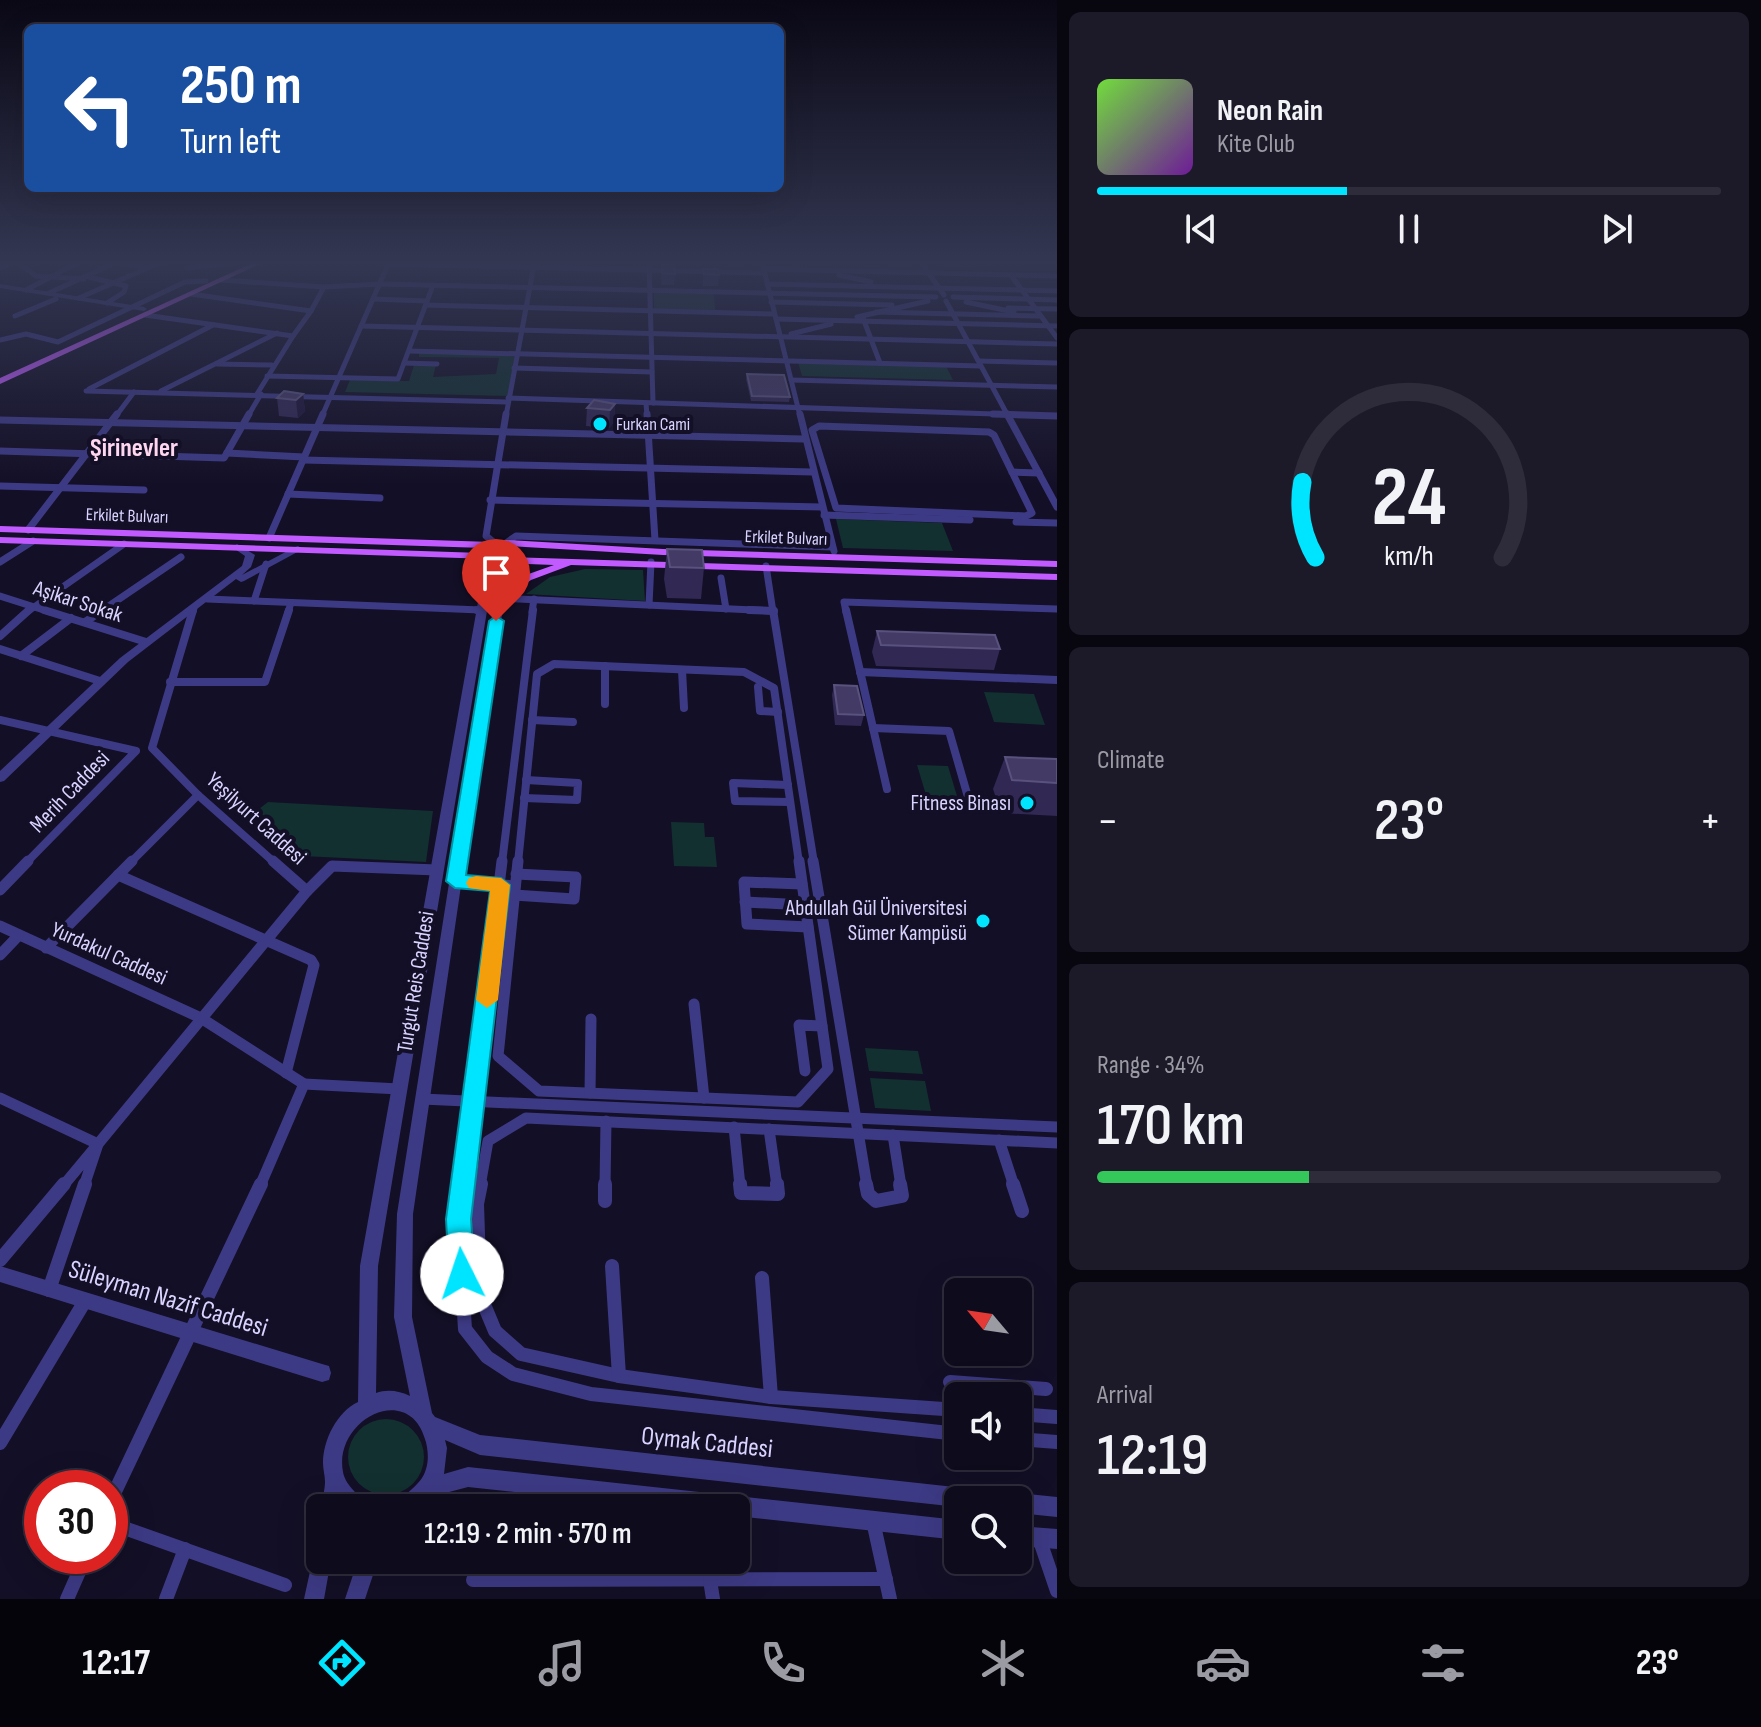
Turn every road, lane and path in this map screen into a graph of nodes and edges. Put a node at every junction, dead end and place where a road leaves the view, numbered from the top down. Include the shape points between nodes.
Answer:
1 (293, 336) edge
2 (780, 336) edge
3 (36, 337) edge
4 (72, 337) edge
5 (83, 337) edge
6 (87, 337) edge
7 (191, 337) edge
8 (270, 337) edge
9 (357, 337) edge
10 (414, 337) edge
11 (520, 337) edge
12 (651, 337) edge
13 (799, 337) edge
14 (967, 337) edge
15 (871, 339) junction
16 (969, 341) junction
17 (1057, 341) edge
18 (409, 351) junction
19 (516, 354) junction
20 (652, 357) junction
21 (786, 361) junction
22 (404, 363) junction
23 (880, 363) junction
24 (980, 363) junction
25 (1057, 363) edge
26 (214, 364) junction
27 (437, 364) dead end
28 (272, 365) junction
29 (949, 365) junction
30 (514, 368) junction
31 (652, 372) junction
32 (0, 375) edge
33 (267, 376) junction
34 (339, 378) junction
35 (791, 380) junction
36 (0, 381) edge
37 (960, 384) junction
38 (991, 385) junction
39 (1057, 387) edge
40 (134, 392) junction
41 (158, 393) junction
42 (259, 394) junction
43 (330, 397) junction
44 (508, 400) junction
45 (650, 403) junction
46 (795, 408) junction
47 (1007, 414) junction
48 (1057, 416) edge
49 (0, 420) edge
50 (110, 423) junction
51 (242, 427) junction
52 (317, 429) junction
53 (502, 434) junction
54 (649, 436) junction
55 (803, 439) junction
56 (0, 451) edge
57 (227, 453) junction
58 (87, 454) junction
59 (304, 458) junction
60 (496, 466) junction
61 (651, 469) junction
62 (812, 472) junction
63 (1012, 472) junction
64 (1039, 473) junction
65 (0, 486) edge
66 (61, 488) junction
67 (144, 490) dead end
68 (288, 494) junction
69 (380, 498) dead end
70 (490, 500) junction
71 (653, 503) junction
72 (1057, 507) edge
73 (823, 511) junction
74 (1057, 523) edge
75 (0, 529) edge
76 (30, 536) junction
77 (269, 538) junction
78 (0, 540) edge
79 (655, 540) junction
80 (124, 544) junction
81 (237, 547) junction
82 (298, 549) junction
83 (502, 551) junction
84 (834, 552) junction
85 (181, 557) dead end
86 (589, 560) junction
87 (0, 562) edge
88 (651, 562) junction
89 (266, 564) junction
90 (1057, 564) edge
91 (766, 566) junction
92 (1057, 577) edge
93 (721, 578) dead end
94 (0, 596) edge
95 (500, 598) junction
96 (207, 599) junction
97 (534, 599) junction
98 (254, 601) junction
99 (291, 603) junction
100 (649, 605) junction
101 (33, 606) junction
102 (194, 608) junction
103 (726, 609) junction
104 (1057, 609) edge
105 (481, 610) junction
106 (774, 611) junction
107 (71, 618) junction
108 (85, 622) junction
109 (0, 624) edge
110 (11, 627) junction
111 (0, 636) edge
112 (146, 642) junction
113 (0, 649) edge
114 (21, 656) junction
115 (605, 666) junction
116 (682, 670) junction
117 (860, 672) junction
118 (1057, 680) edge
119 (100, 681) junction
120 (170, 682) junction
121 (758, 687) dead end
122 (605, 704) dead end
123 (684, 708) dead end
124 (778, 712) junction
125 (0, 720) edge
126 (532, 720) junction
127 (573, 722) dead end
128 (873, 728) junction
129 (45, 733) junction
130 (152, 748) junction
131 (136, 751) junction
132 (0, 778) edge
133 (526, 780) junction
134 (788, 785) junction
135 (887, 789) dead end
136 (198, 795) junction
137 (524, 798) junction
138 (790, 802) junction
139 (970, 804) dead end
140 (437, 870) junction
141 (118, 875) junction
142 (455, 881) junction
143 (802, 884) junction
144 (501, 885) junction
145 (515, 885) junction
146 (0, 890) edge
147 (307, 891) junction
148 (745, 902) junction
149 (805, 905) junction
150 (0, 926) edge
151 (808, 927) junction
152 (19, 935) junction
153 (268, 939) junction
154 (46, 948) junction
155 (0, 955) edge
156 (694, 1004) dead end
157 (201, 1018) junction
158 (591, 1019) dead end
159 (822, 1026) junction
160 (805, 1071) dead end
161 (286, 1073) junction
162 (304, 1084) junction
163 (399, 1089) junction
164 (590, 1093) junction
165 (0, 1098) edge
166 (704, 1098) junction
167 (422, 1099) junction
168 (475, 1101) junction
169 (856, 1118) junction
170 (606, 1121) junction
171 (734, 1127) junction
172 (1057, 1127) edge
173 (769, 1129) junction
174 (857, 1134) junction
175 (893, 1135) junction
176 (999, 1140) junction
177 (1057, 1143) edge
178 (98, 1144) junction
179 (605, 1201) dead end
180 (1022, 1211) dead end
181 (0, 1260) edge
182 (612, 1266) dead end
183 (0, 1274) edge
184 (762, 1278) dead end
185 (49, 1290) junction
186 (85, 1301) junction
187 (188, 1332) junction
188 (322, 1373) dead end
189 (619, 1376) junction
190 (1046, 1389) dead end
191 (1032, 1390) edge
192 (771, 1397) junction
193 (367, 1406) junction
194 (944, 1409) edge
195 (1032, 1415) edge
196 (1057, 1417) edge
197 (427, 1420) junction
198 (944, 1432) edge
199 (1032, 1440) edge
200 (1057, 1442) edge
201 (0, 1443) edge
202 (125, 1470) edge
203 (335, 1481) junction
204 (427, 1488) junction
205 (333, 1494) edge
206 (342, 1494) edge
207 (421, 1494) edge
208 (944, 1496) edge
209 (1032, 1504) edge
210 (1057, 1507) edge
211 (873, 1521) junction
212 (128, 1529) edge
213 (944, 1529) edge
214 (1038, 1537) edge
215 (185, 1549) junction
216 (78, 1574) edge
217 (318, 1574) edge
218 (363, 1574) edge
219 (886, 1579) junction
220 (473, 1580) dead end
221 (710, 1580) junction
222 (285, 1585) dead end
223 (1057, 1591) edge
224 (67, 1599) edge
225 (166, 1599) edge
226 (314, 1599) edge
227 (355, 1599) edge
228 (713, 1599) edge
229 (890, 1599) edge

1 - 28 street
2 - 21 street
3 - 4 street via 58,342
5 - 32 main road
6 - 36 main road
7 - 40 street via 86,391
8 - 26 street
9 - 34 street
10 - 18 street
11 - 19 street
12 - 20 street
13 - 15 street
14 - 16 street
15 - 16 street
15 - 23 street
16 - 17 street
16 - 24 street
18 - 19 street
18 - 22 street
19 - 20 street
19 - 30 street
20 - 21 street
20 - 31 street
21 - 23 street
21 - 35 street
22 - 27 street
22 - 34 street via 398,379
23 - 29 street
24 - 25 street
24 - 29 street
24 - 38 street
26 - 28 street
26 - 41 street
28 - 33 street
29 - 37 street
30 - 31 street
30 - 44 street
31 - 45 street
33 - 34 street
33 - 42 street
34 - 43 street
35 - 37 street
35 - 46 street
37 - 38 street
38 - 39 street
38 - 47 street
40 - 41 street
40 - 50 street
41 - 42 street
42 - 43 street
42 - 51 street
43 - 44 street
43 - 52 street
44 - 45 street
44 - 53 street
45 - 46 street
45 - 54 street
46 - 47 street
46 - 55 street
47 - 48 street
47 - 64 street
49 - 50 street
50 - 51 street
50 - 58 street
51 - 52 street
51 - 57 street
52 - 53 street
52 - 59 street
53 - 54 street
53 - 60 street
54 - 55 street
54 - 61 street
55 - 62 street
56 - 58 street
57 - 58 street via 224,458
57 - 59 street
58 - 66 street
59 - 60 street
59 - 68 street
60 - 61 street
60 - 70 street
61 - 62 street
61 - 71 street
62 - 73 street
63 - 63 street via 1030,515 838,509 832,505 812,429 986,431 994,435
63 - 64 street
64 - 72 street
65 - 66 street
66 - 67 street
66 - 76 street
68 - 69 street
68 - 77 street
70 - 71 street
70 - 83 street via 486,536
71 - 73 street
71 - 79 street
73 - 74 street
73 - 84 street
75 - 76 main road, Erkilet Bulvarı
76 - 77 main road, Erkilet Bulvarı
76 - 78 main road, Erkilet Bulvarı
76 - 80 main road, Erkilet Bulvarı
76 - 87 street
77 - 83 main road, Erkilet Bulvarı
79 - 83 street via 516,536
79 - 84 street
80 - 81 main road, Erkilet Bulvarı
80 - 101 street
81 - 82 main road, Erkilet Bulvarı
81 - 96 street via 250,555 248,565
82 - 83 main road, Erkilet Bulvarı
82 - 89 street
83 - 84 main road, Erkilet Bulvarı
83 - 86 main road, Erkilet Bulvarı
83 - 95 street, Turgut Reis Caddesi
83 - 105 street, Turgut Reis Caddesi
84 - 90 main road, Erkilet Bulvarı
85 - 108 street
86 - 88 main road, Erkilet Bulvarı
86 - 95 main road via 535,574
88 - 91 main road, Erkilet Bulvarı
88 - 100 street
89 - 96 street
89 - 98 street
91 - 92 main road, Erkilet Bulvarı
91 - 106 street
93 - 103 street
94 - 101 street, Aşikar Sokak
95 - 97 street
95 - 142 street, Turgut Reis Caddesi
96 - 98 street
96 - 102 street
97 - 100 street
97 - 144 street
98 - 99 street
99 - 105 street
99 - 120 street via 265,682
100 - 103 street
101 - 107 street, Aşikar Sokak
101 - 110 street
102 - 112 street
102 - 120 street
103 - 106 street
104 - 117 street via 844,602
105 - 140 street, Turgut Reis Caddesi
106 - 169 street
107 - 108 street, Aşikar Sokak
107 - 114 street
108 - 112 street, Aşikar Sokak
109 - 110 street
110 - 111 street
112 - 119 street
113 - 114 street
114 - 119 street
115 - 116 street
115 - 122 street
115 - 126 street via 554,664 537,674
116 - 123 street
116 - 124 street via 744,672 774,688
117 - 118 street
117 - 128 street
119 - 129 street
120 - 130 street
121 - 124 street via 760,711
124 - 134 street
125 - 129 street, Merih Caddesi
126 - 127 street
126 - 133 street
128 - 135 street
128 - 139 street via 949,731
129 - 131 street, Merih Caddesi
129 - 132 street
130 - 131 street
130 - 136 street, Yeşilyurt Caddesi
131 - 146 street, Merih Caddesi
133 - 137 street
133 - 137 street via 578,783 577,800
134 - 138 street
134 - 138 street via 733,783 735,801
136 - 141 street
136 - 147 street, Yeşilyurt Caddesi
137 - 145 street
138 - 143 street
140 - 147 street via 332,866
140 - 163 street, Turgut Reis Caddesi
141 - 153 street
141 - 154 street
142 - 144 street
142 - 167 street, Turgut Reis Caddesi
143 - 148 street via 744,882
143 - 149 street
144 - 145 street
144 - 168 street
145 - 145 street via 574,899 576,877
145 - 164 street via 498,1056 539,1091
147 - 153 street, Yeşilyurt Caddesi
148 - 149 street
148 - 151 street via 747,924
149 - 151 street
150 - 152 street, Yurdakul Caddesi
151 - 159 street
152 - 154 street, Yurdakul Caddesi
152 - 155 street
153 - 157 street, Yeşilyurt Caddesi
153 - 161 street via 308,957 314,965
154 - 157 street, Yurdakul Caddesi
156 - 166 street
157 - 161 street, Yurdakul Caddesi
157 - 178 street, Yeşilyurt Caddesi
158 - 164 street
159 - 160 street via 799,1025
159 - 166 street via 828,1069 798,1102
161 - 162 street, Yurdakul Caddesi
162 - 163 street
162 - 187 street
163 - 193 street, Turgut Reis Caddesi via 369,1266
164 - 166 street
165 - 178 street
167 - 168 street
167 - 197 street, Turgut Reis Caddesi via 405,1214 402,1289 407,1345
168 - 169 street
168 - 198 street via 458,1219 465,1329 499,1367 591,1394
169 - 172 street
169 - 174 street
170 - 171 street
170 - 179 street
170 - 189 street via 526,1118 488,1141 477,1204 480,1295 495,1331 521,1354
171 - 173 street
171 - 173 street via 741,1193 778,1194
173 - 174 street
174 - 175 street
174 - 175 street via 868,1194 876,1201 902,1196
175 - 176 street
176 - 177 street
176 - 180 street
178 - 181 street, Yeşilyurt Caddesi
178 - 185 street
182 - 189 street
183 - 185 street, Süleyman Nazif Caddesi
184 - 192 street
185 - 186 street, Süleyman Nazif Caddesi
186 - 187 street, Süleyman Nazif Caddesi
186 - 201 street
187 - 188 street, Süleyman Nazif Caddesi
187 - 202 street
189 - 192 street
190 - 191 street
192 - 194 street
193 - 197 street, Oymak Caddesi via 400,1402
193 - 203 street via 338,1438
195 - 196 street
197 - 204 street, Turgut Reis Caddesi via 438,1452
197 - 208 street, Oymak Caddesi via 467,1441 494,1447
199 - 200 street
203 - 205 street
203 - 206 street
204 - 207 street
204 - 211 street via 468,1477
209 - 210 street
211 - 213 street
211 - 219 street
212 - 215 street
214 - 223 street
215 - 222 street
215 - 225 street
216 - 224 street
217 - 226 street
218 - 227 street
219 - 221 street
219 - 229 street
220 - 221 street
221 - 228 street

